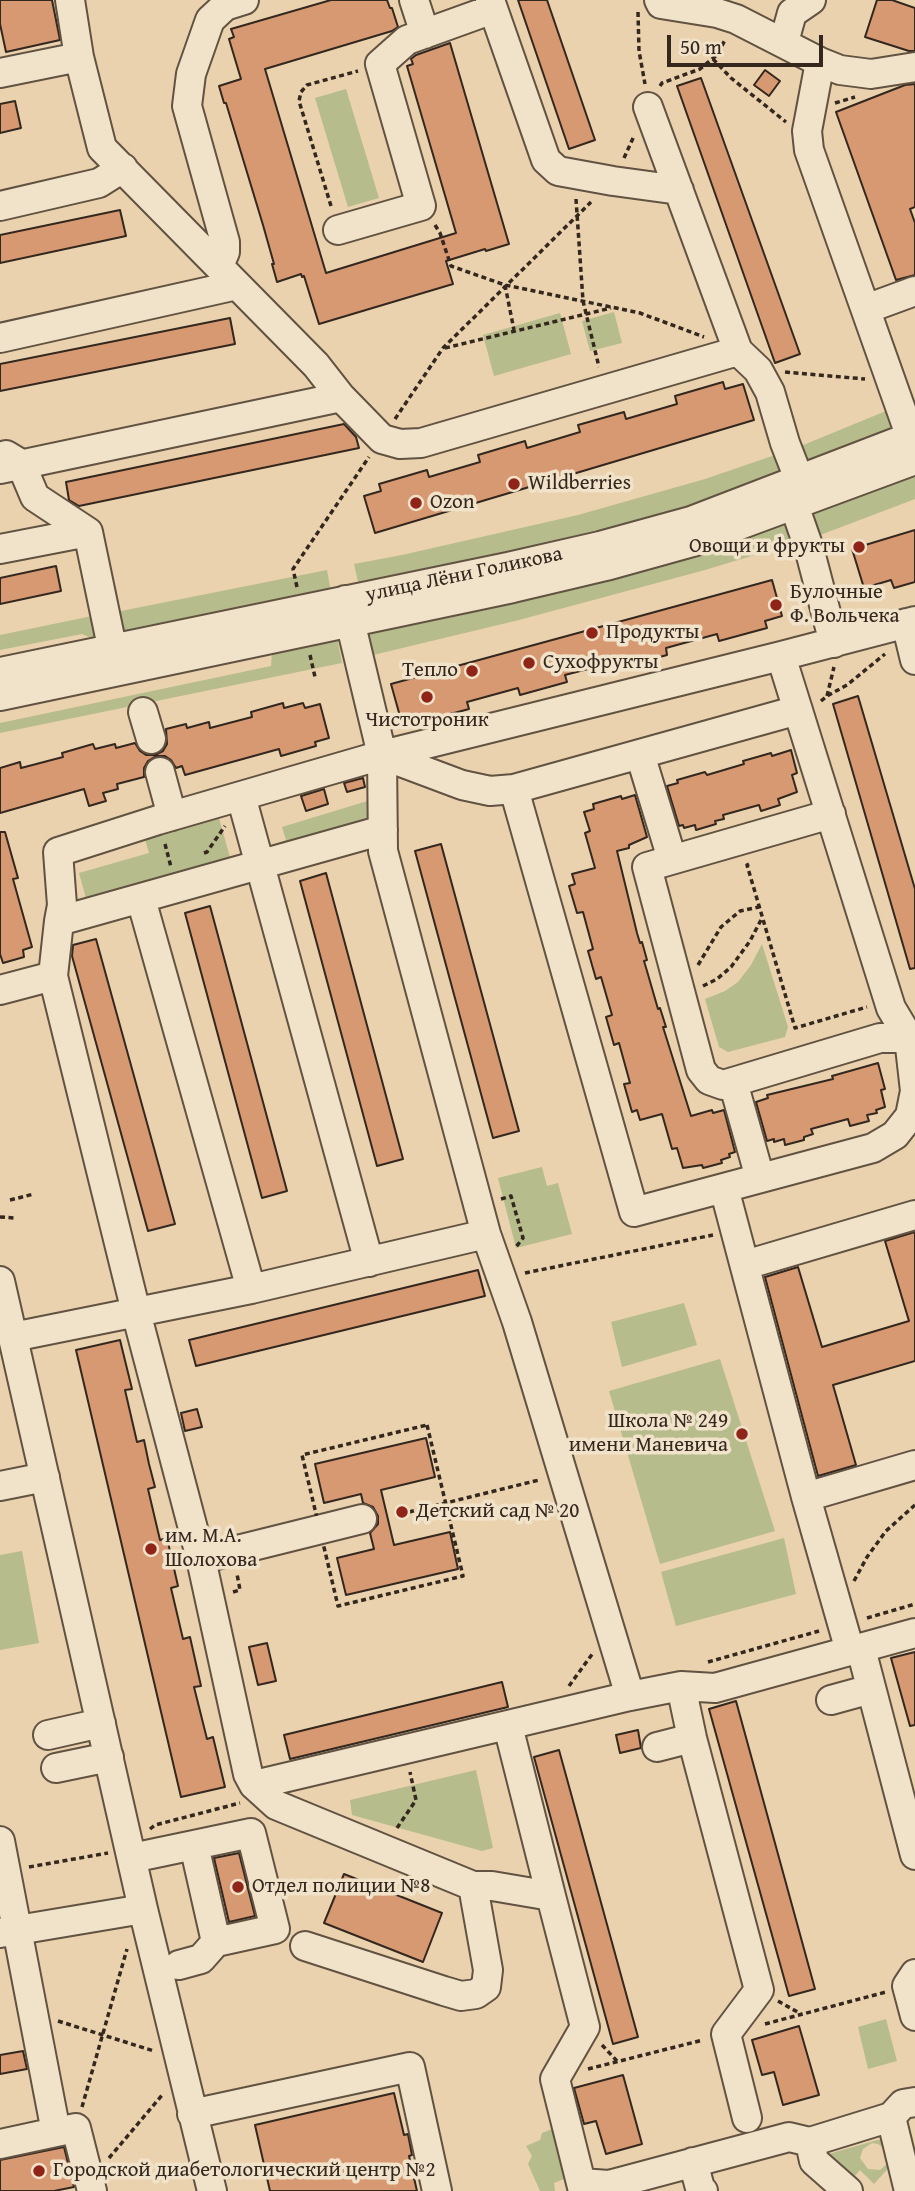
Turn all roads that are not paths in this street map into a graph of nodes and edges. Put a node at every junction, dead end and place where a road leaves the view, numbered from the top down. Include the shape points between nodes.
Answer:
1 (70, 0) edge
2 (244, 0) edge
3 (414, 0) edge
4 (811, 0) edge
5 (492, 4) edge
6 (649, 4) edge
7 (425, 34) junction
8 (784, 42) junction
9 (79, 57) junction
10 (820, 62) junction
11 (915, 66) edge
12 (0, 73) edge
13 (648, 107) road end
14 (123, 169) junction
15 (679, 190) junction
16 (0, 206) edge
17 (338, 230) road end
18 (228, 276) junction
19 (915, 291) edge
20 (866, 309) junction
21 (0, 338) edge
22 (748, 360) junction
23 (341, 397) junction
24 (914, 445) edge
25 (7, 462) edge
26 (797, 493) junction
27 (88, 532) junction
28 (0, 549) edge
29 (348, 611) junction
30 (911, 635) edge
31 (834, 643) junction
32 (781, 656) junction
33 (115, 660) junction
34 (0, 671) edge
35 (0, 696) edge
36 (144, 712) dead end
37 (800, 716) junction
38 (151, 739) dead end
39 (640, 754) junction
40 (382, 755) junction
41 (160, 772) dead end
42 (514, 789) junction
43 (241, 799) junction
44 (831, 814) junction
45 (165, 818) junction
46 (383, 830) junction
47 (671, 859) junction
48 (260, 865) junction
49 (141, 899) junction
50 (60, 920) junction
51 (53, 976) junction
52 (0, 990) edge
53 (912, 1040) edge
54 (733, 1082) junction
55 (760, 1178) junction
56 (724, 1188) junction
57 (915, 1215) edge
58 (486, 1234) junction
59 (369, 1262) junction
60 (745, 1265) junction
61 (0, 1281) edge
62 (251, 1289) junction
63 (136, 1312) junction
64 (13, 1337) junction
65 (915, 1465) edge
66 (45, 1477) junction
67 (0, 1486) edge
68 (806, 1497) junction
69 (362, 1519) dead end
70 (201, 1559) junction
71 (915, 1633) edge
72 (851, 1642) junction
73 (681, 1686) junction
74 (871, 1689) junction
75 (630, 1696) junction
76 (831, 1700) dead end
77 (101, 1723) junction
78 (508, 1726) junction
79 (48, 1735) dead end
80 (692, 1738) junction
81 (657, 1747) dead end
82 (109, 1757) junction
83 (56, 1768) dead end
84 (254, 1785) junction
85 (0, 1841) edge
86 (194, 1845) junction
87 (915, 1855) edge
88 (132, 1858) junction
89 (473, 1886) junction
90 (551, 1896) junction
91 (143, 1909) junction
92 (8, 1932) edge
93 (216, 1942) junction
94 (305, 1947) dead end
95 (179, 1965) dead end
96 (915, 1974) edge
97 (915, 2016) edge
98 (915, 2102) edge
99 (192, 2114) junction
100 (891, 2117) junction
101 (747, 2118) dead end
102 (66, 2130) junction
103 (810, 2142) junction
104 (0, 2144) edge
105 (693, 2162) junction
106 (91, 2186) edge
107 (582, 2187) edge
108 (212, 2191) edge
109 (437, 2191) edge
110 (703, 2191) edge
111 (848, 2191) edge
112 (909, 2191) edge

1 - 9 street
2 - 18 street via 225,6 210,20 191,74 187,106 225,242
3 - 7 street
4 - 8 street via 792,13
5 - 7 street
5 - 15 street via 546,160 558,171 624,188
6 - 8 street via 717,13
7 - 17 street via 407,40 380,64 421,206
8 - 10 street
9 - 12 street
9 - 14 street via 102,148
10 - 11 street via 871,74
10 - 20 street via 808,121 809,150
13 - 15 street
14 - 16 street via 99,183
14 - 18 street
15 - 22 street
18 - 21 street
18 - 23 street via 316,365
19 - 20 street
20 - 24 street
22 - 23 street via 605,390 421,443 382,439
22 - 26 street via 770,392
23 - 25 street
24 - 26 street, улица Лёни Голикова
25 - 27 street via 35,497
26 - 29 street, улица Лёни Голикова via 696,541 606,566
26 - 31 street
27 - 28 street
27 - 33 street
29 - 33 street, улица Лёни Голикова
29 - 40 street
30 - 31 street
31 - 32 street
32 - 37 street
32 - 40 street
33 - 34 street, улица Лёни Голикова
33 - 35 street, улица Лёни Голикова
36 - 38 street
37 - 39 street
37 - 44 street
39 - 42 street
39 - 47 street
40 - 42 street via 462,785
40 - 43 street
40 - 46 street
41 - 45 street
42 - 56 street via 634,1212
43 - 45 street
43 - 48 street
44 - 47 street
44 - 53 street via 891,1008
45 - 50 street via 58,852
46 - 48 street
46 - 58 street via 383,851
47 - 54 street via 647,867 701,1070 709,1080 723,1085
48 - 49 street
48 - 59 street
49 - 50 street
49 - 62 street
50 - 51 street
51 - 52 street
51 - 63 street
53 - 54 street via 880,1038
53 - 55 street via 915,1091 911,1116 895,1135 873,1147
54 - 55 street
55 - 56 street
56 - 60 street
57 - 60 street
58 - 59 street
58 - 75 street
59 - 62 street
60 - 68 street
61 - 64 street
62 - 63 street
63 - 64 street
63 - 70 street
64 - 66 street
65 - 68 street
66 - 67 street
66 - 77 street
68 - 72 street
69 - 70 street
70 - 84 street
71 - 72 street
72 - 73 street via 715,1689
72 - 74 street
73 - 75 street
73 - 80 street
74 - 76 street
74 - 87 street
75 - 78 street
77 - 79 street
77 - 82 street
78 - 84 street
78 - 90 street
80 - 81 street
80 - 101 street via 760,1990 726,2034
82 - 83 street
82 - 88 street
84 - 89 street via 276,1805
85 - 92 street
86 - 88 street
86 - 93 street
86 - 93 street via 251,1833 275,1929
88 - 91 street
89 - 90 street
89 - 94 street via 488,1970 486,1987 476,1994 461,1996
90 - 107 street via 585,2027 555,2079
91 - 92 street
91 - 99 street
92 - 102 street
93 - 95 street via 201,1959
96 - 97 street via 907,1986
98 - 100 street via 903,2104
99 - 108 street
99 - 109 street via 410,2067
100 - 103 street
100 - 112 street
102 - 104 street
102 - 106 street
103 - 105 street via 789,2137
103 - 111 street via 814,2161
105 - 107 street via 609,2185
105 - 110 street

